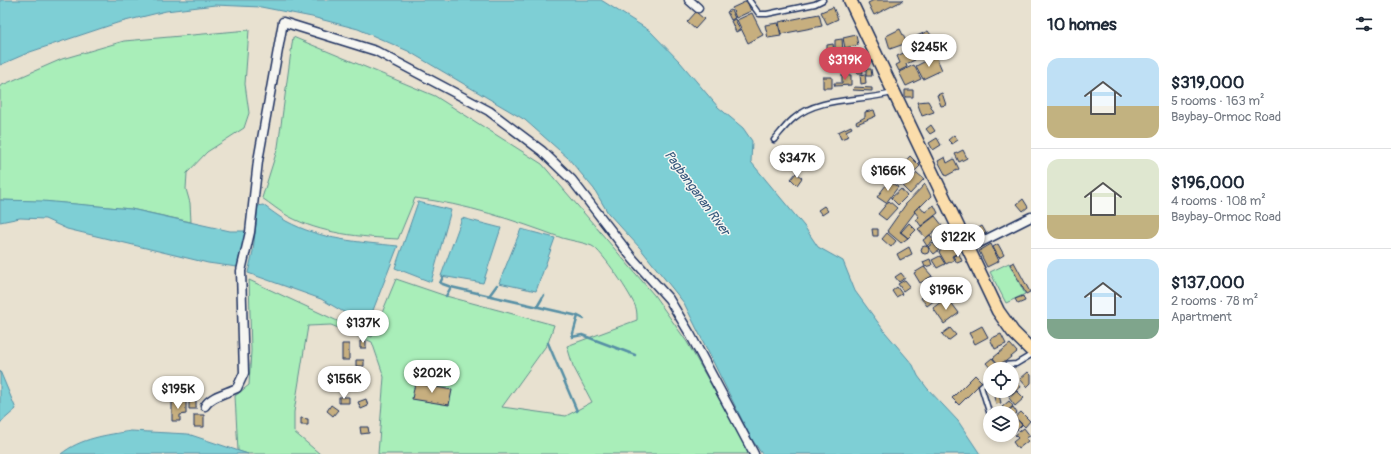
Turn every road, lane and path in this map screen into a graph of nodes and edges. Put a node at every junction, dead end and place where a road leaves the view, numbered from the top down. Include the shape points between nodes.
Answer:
1 (689, 0) edge
2 (749, 0) edge
3 (823, 0) edge
4 (850, 0) edge
5 (698, 8) dead end
6 (894, 92) junction
7 (774, 140) dead end
8 (1031, 217) edge
9 (969, 248) junction
10 (1031, 350) edge
11 (1031, 355) edge
12 (1019, 362) edge
13 (206, 406) dead end
14 (754, 454) edge

1 - 5 street
2 - 3 lane via 759,14 766,14
4 - 6 main road
6 - 7 lane via 810,109 794,118
6 - 9 main road
8 - 9 street
9 - 10 main road via 998,311 1013,332
11 - 12 lane
13 - 14 street via 214,398 237,388 244,374 241,271 250,232 258,160 283,22 376,51 489,111 542,151 572,180 633,259 669,299

